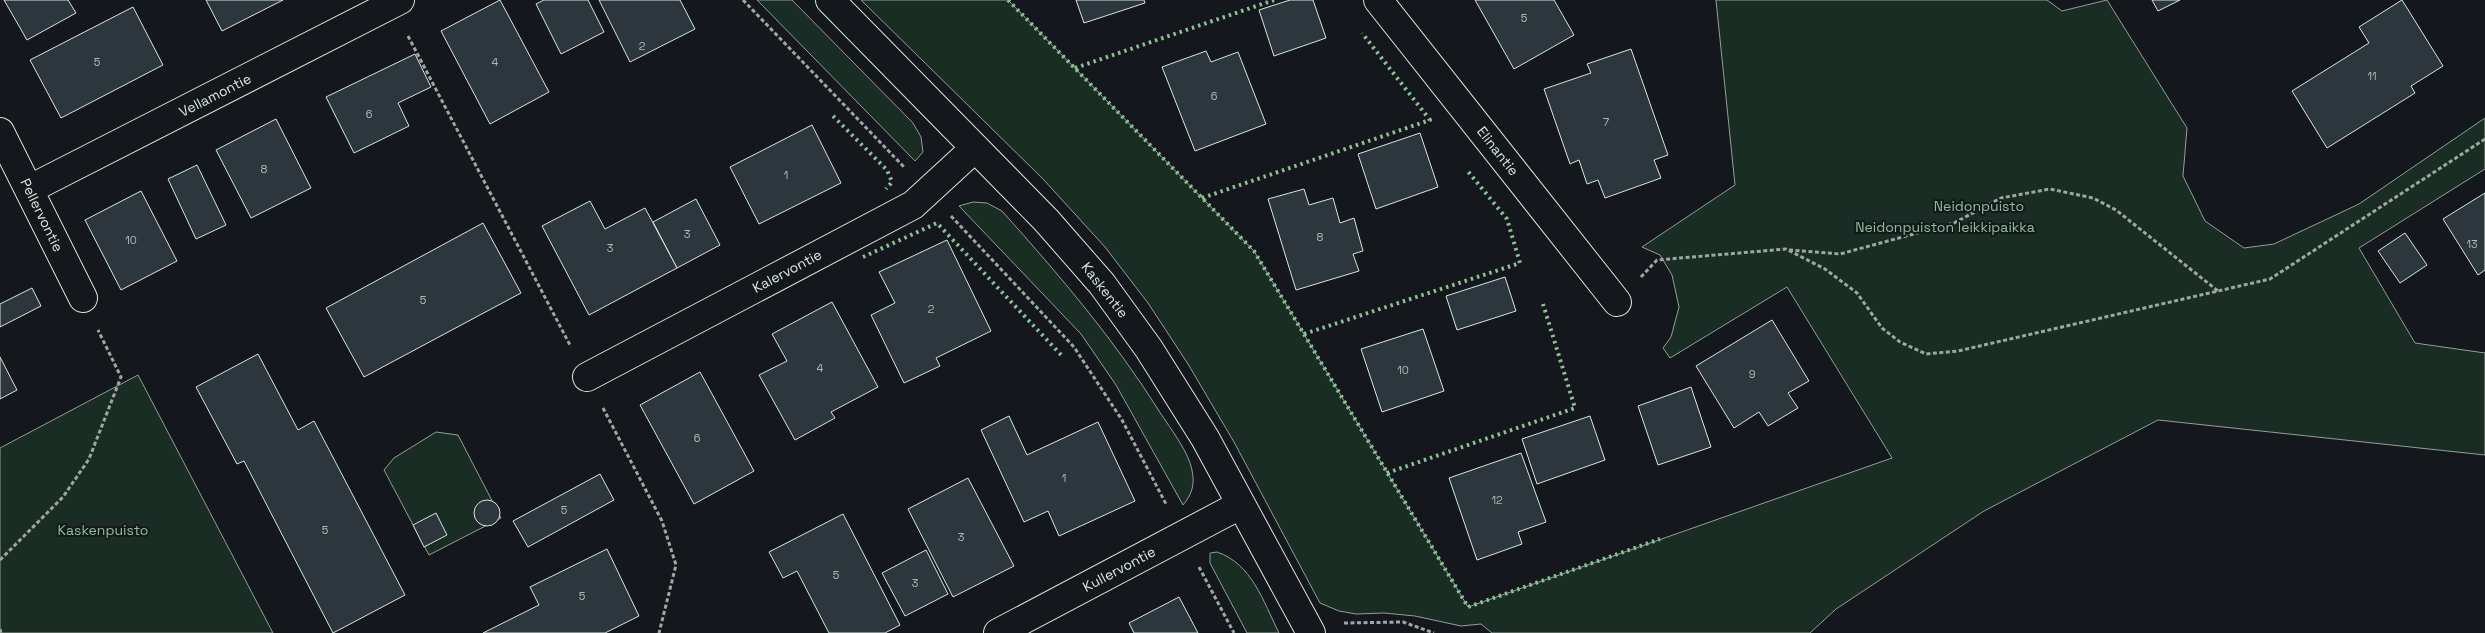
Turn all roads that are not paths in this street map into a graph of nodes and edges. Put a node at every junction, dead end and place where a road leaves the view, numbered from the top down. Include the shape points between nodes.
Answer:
1 (830, 0) edge
2 (1378, 0) edge
3 (396, 2) edge
4 (0, 132) edge
5 (975, 148) junction
6 (30, 189) junction
7 (83, 298) road end
8 (1617, 302) road end
9 (587, 378) road end
10 (1240, 505) junction
11 (1308, 628) edge
12 (998, 633) edge

1 - 5 street, Kaskentie
2 - 8 street, Elinantie
3 - 6 street, Vellamontie
4 - 6 street, Pellervontie
5 - 9 street, Kalervontie via 913,205
5 - 10 street, Kaskentie via 1046,220 1102,284 1154,357 1205,438
6 - 7 street, Pellervontie
10 - 11 street, Kaskentie
10 - 12 street, Kullervontie

